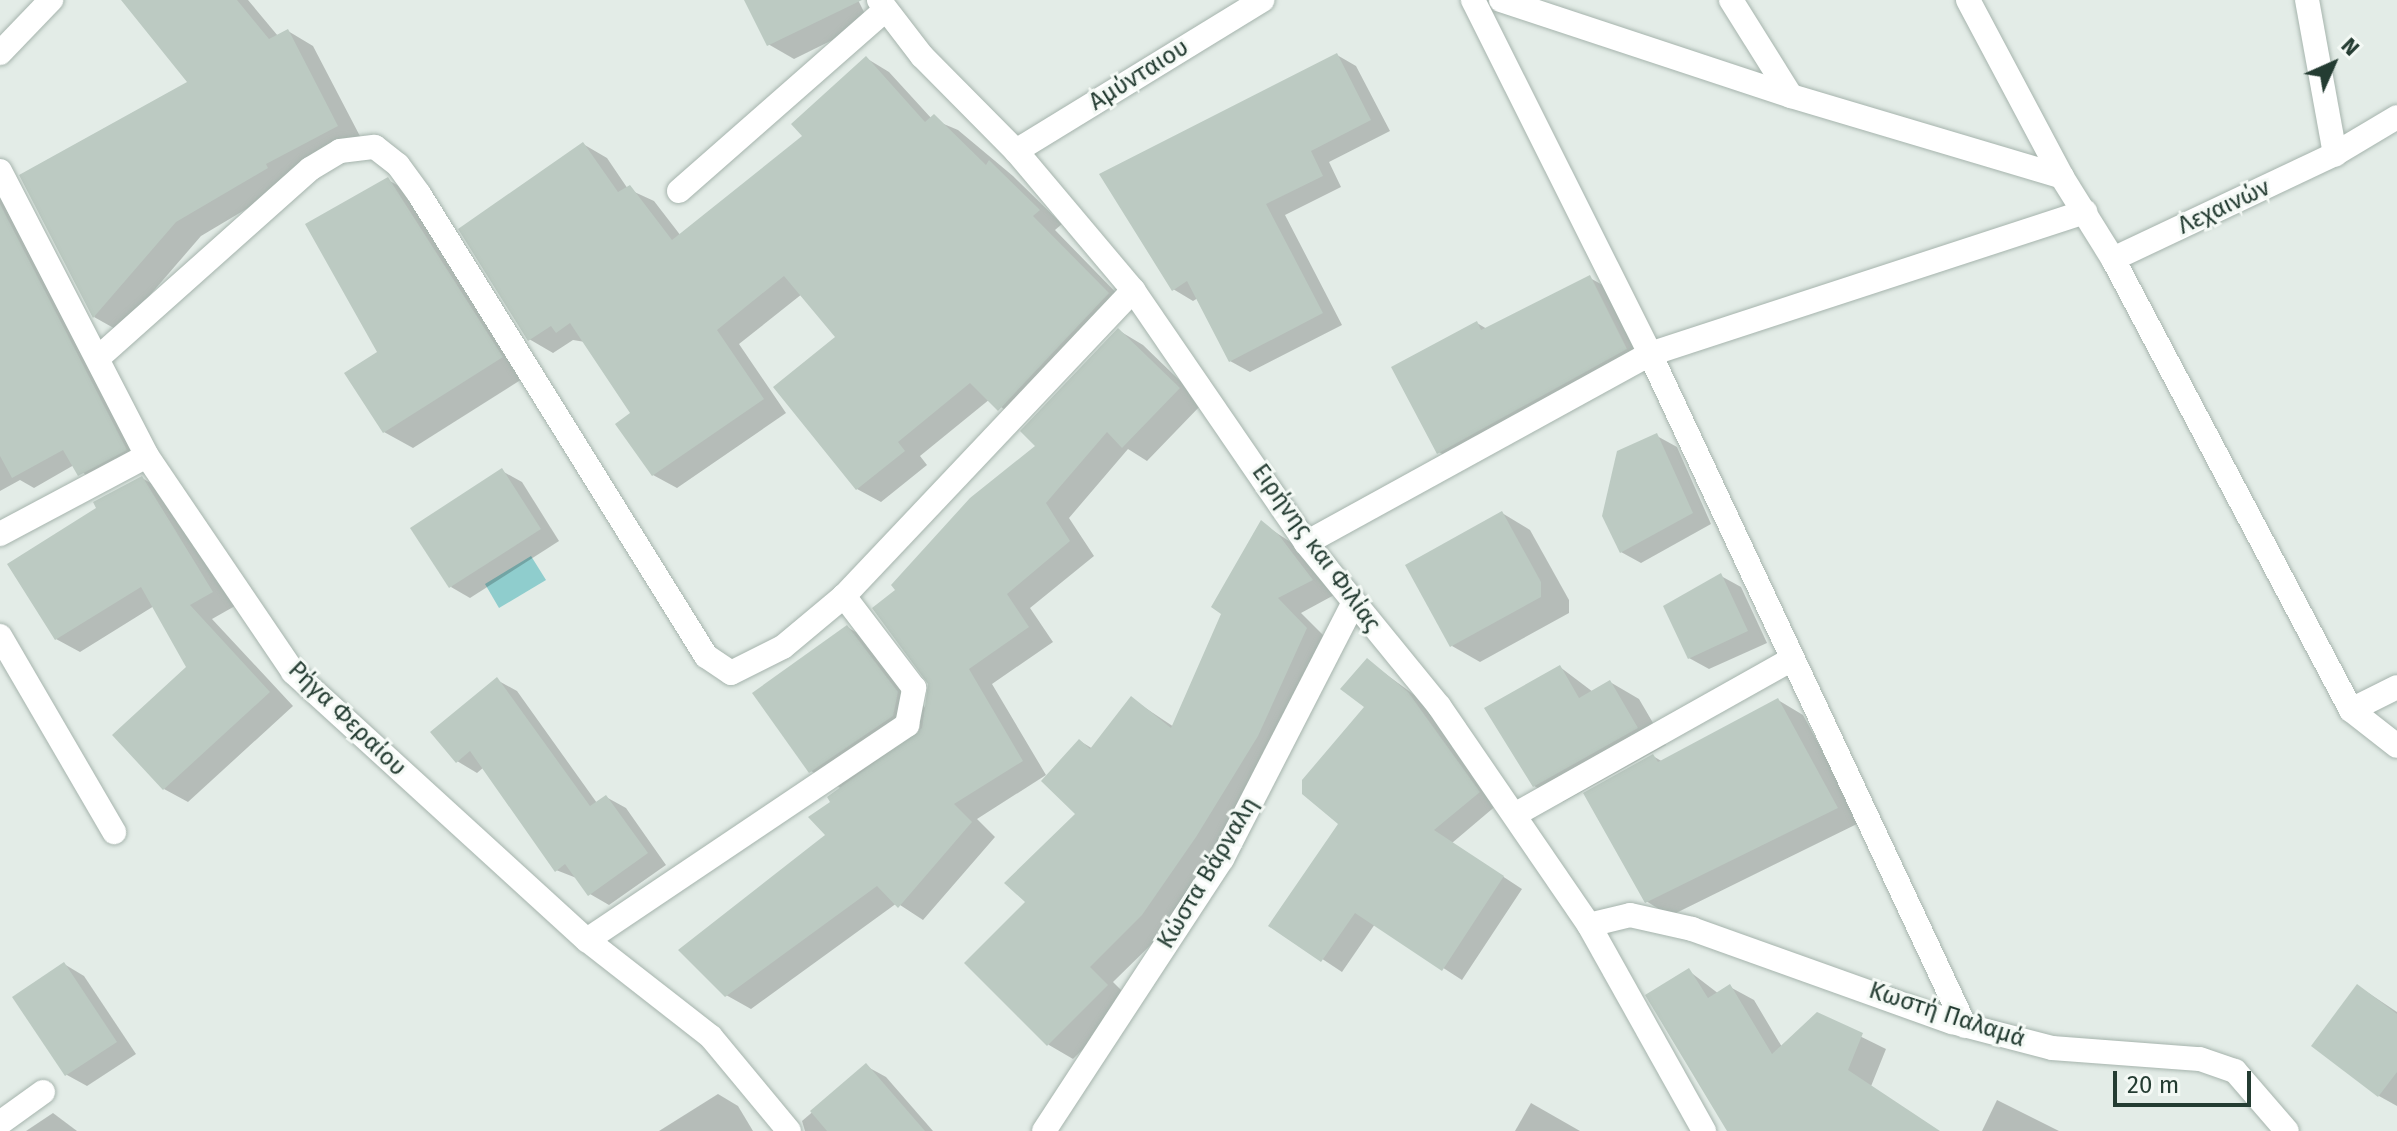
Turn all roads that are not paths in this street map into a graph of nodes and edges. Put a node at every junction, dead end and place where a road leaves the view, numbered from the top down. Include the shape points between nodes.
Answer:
1 (51, 0) edge
2 (1262, 0) edge
3 (1473, 0) edge
4 (1501, 0) edge
5 (1731, 0) edge
6 (1968, 0) edge
7 (2307, 0) edge
8 (882, 5) edge
9 (0, 53) edge
10 (1791, 96) junction
11 (2397, 117) edge
12 (1016, 151) junction
13 (2335, 154) junction
14 (0, 171) edge
15 (2062, 177) junction
16 (679, 191) dead end
17 (2085, 212) junction
18 (2113, 259) junction
19 (1133, 290) junction
20 (1650, 354) junction
21 (98, 358) junction
22 (147, 456) junction
23 (0, 534) edge
24 (1306, 543) junction
25 (844, 596) junction
26 (1353, 604) junction
27 (0, 636) edge
28 (1792, 659) junction
29 (2397, 687) edge
30 (2351, 710) junction
31 (2397, 746) edge
32 (1516, 814) junction
33 (114, 832) dead end
34 (1589, 925) junction
35 (587, 940) junction
36 (1965, 1026) junction
37 (43, 1092) dead end
38 (0, 1123) edge
39 (789, 1131) edge
40 (1044, 1131) edge
41 (1704, 1131) edge
42 (2287, 1131) edge

1 - 9 street
2 - 12 street, Αμύνταιου
3 - 20 street
4 - 10 street
5 - 10 street
6 - 15 street
7 - 13 street
8 - 12 street, Ειρήνης και Φιλίας
8 - 16 street
10 - 15 street
11 - 13 street, Λεχαινών
12 - 19 street, Ειρήνης και Φιλίας
13 - 18 street, Λεχαινών
14 - 21 street, Ρήγα Φεραίου
15 - 17 street
17 - 18 street
17 - 20 street
18 - 30 street
19 - 24 street, Ειρήνης και Φιλίας
19 - 25 street
20 - 24 street
20 - 28 street
21 - 22 street, Ρήγα Φεραίου
21 - 25 street via 310,169 340,151 375,147 398,165 419,194 706,656 731,673 783,647
22 - 23 street
22 - 35 street, Ρήγα Φεραίου via 293,672
24 - 26 street, Ειρήνης και Φιλίας
25 - 35 street via 909,680 914,707 907,725
26 - 32 street, Ειρήνης και Φιλίας via 1439,706
26 - 40 street, Κώστα Βάρναλη via 1222,859
27 - 33 street
28 - 32 street
28 - 36 street
29 - 30 street
30 - 31 street
32 - 34 street, Ειρήνης και Φιλίας
34 - 36 street, Κωστή Παλαμά via 1630,915 1692,929
34 - 41 street, Ειρήνης και Φιλίας
35 - 39 street, Ρήγα Φεραίου via 711,1037
36 - 42 street, Κωστή Παλαμά via 2052,1048 2200,1059 2235,1071
37 - 38 street

